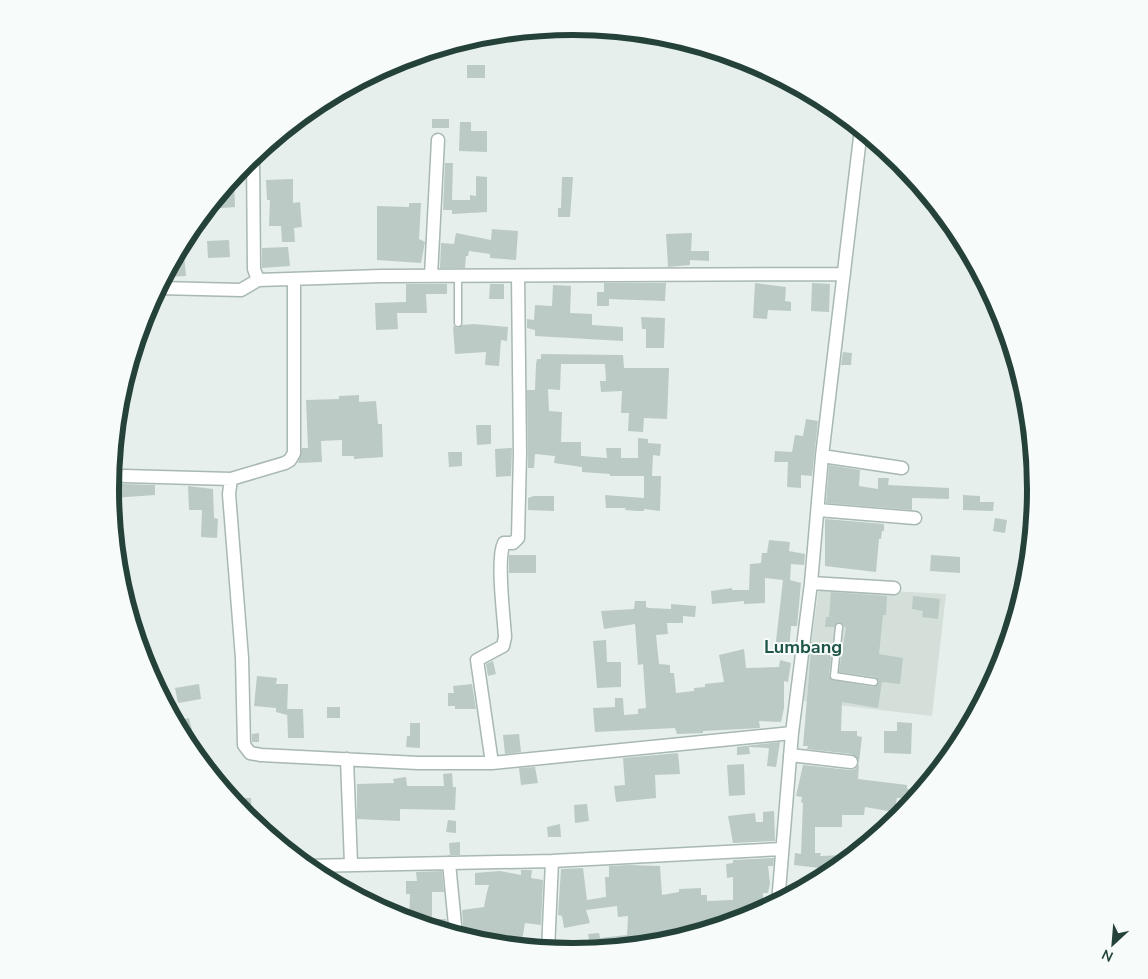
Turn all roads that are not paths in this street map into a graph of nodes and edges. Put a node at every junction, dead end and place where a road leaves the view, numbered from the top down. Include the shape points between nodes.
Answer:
1 (860, 137) edge
2 (438, 140) dead end
3 (253, 168) edge
4 (844, 274) junction
5 (431, 276) junction
6 (458, 276) junction
7 (518, 276) junction
8 (258, 280) junction
9 (294, 280) junction
10 (166, 288) edge
11 (458, 323) dead end
12 (822, 456) junction
13 (902, 468) dead end
14 (124, 476) dead end
15 (231, 479) junction
16 (818, 510) junction
17 (915, 518) dead end
18 (811, 583) junction
19 (894, 588) dead end
20 (839, 627) dead end
21 (804, 646) junction
22 (836, 650) junction
23 (874, 682) dead end
24 (792, 733) junction
25 (790, 755) junction
26 (347, 759) junction
27 (851, 762) dead end
28 (492, 763) junction
29 (782, 849) junction
30 (552, 861) junction
31 (449, 863) junction
32 (351, 864) junction
33 (319, 865) edge
34 (779, 895) edge
35 (455, 929) edge
36 (548, 943) edge

1 - 4 street
2 - 5 street
3 - 8 street via 254,269
4 - 7 street
4 - 12 street
5 - 6 street
5 - 9 street
6 - 7 street
6 - 11 lane
7 - 28 street via 518,538 502,546 503,646 478,660
8 - 9 street
8 - 10 street via 241,290
9 - 15 street via 294,453 285,463
12 - 13 street
12 - 16 street
14 - 15 street
15 - 26 street via 229,494 242,658 244,745 250,753 261,756
16 - 17 street
16 - 18 street
18 - 19 street
18 - 21 street
20 - 22 lane
21 - 22 lane
21 - 24 street
22 - 23 lane via 834,676
24 - 25 street
24 - 28 street
25 - 27 street
25 - 29 street
26 - 28 street
26 - 32 street
29 - 30 street
29 - 34 street
30 - 31 street
30 - 36 street
31 - 32 street
31 - 35 street
32 - 33 street

